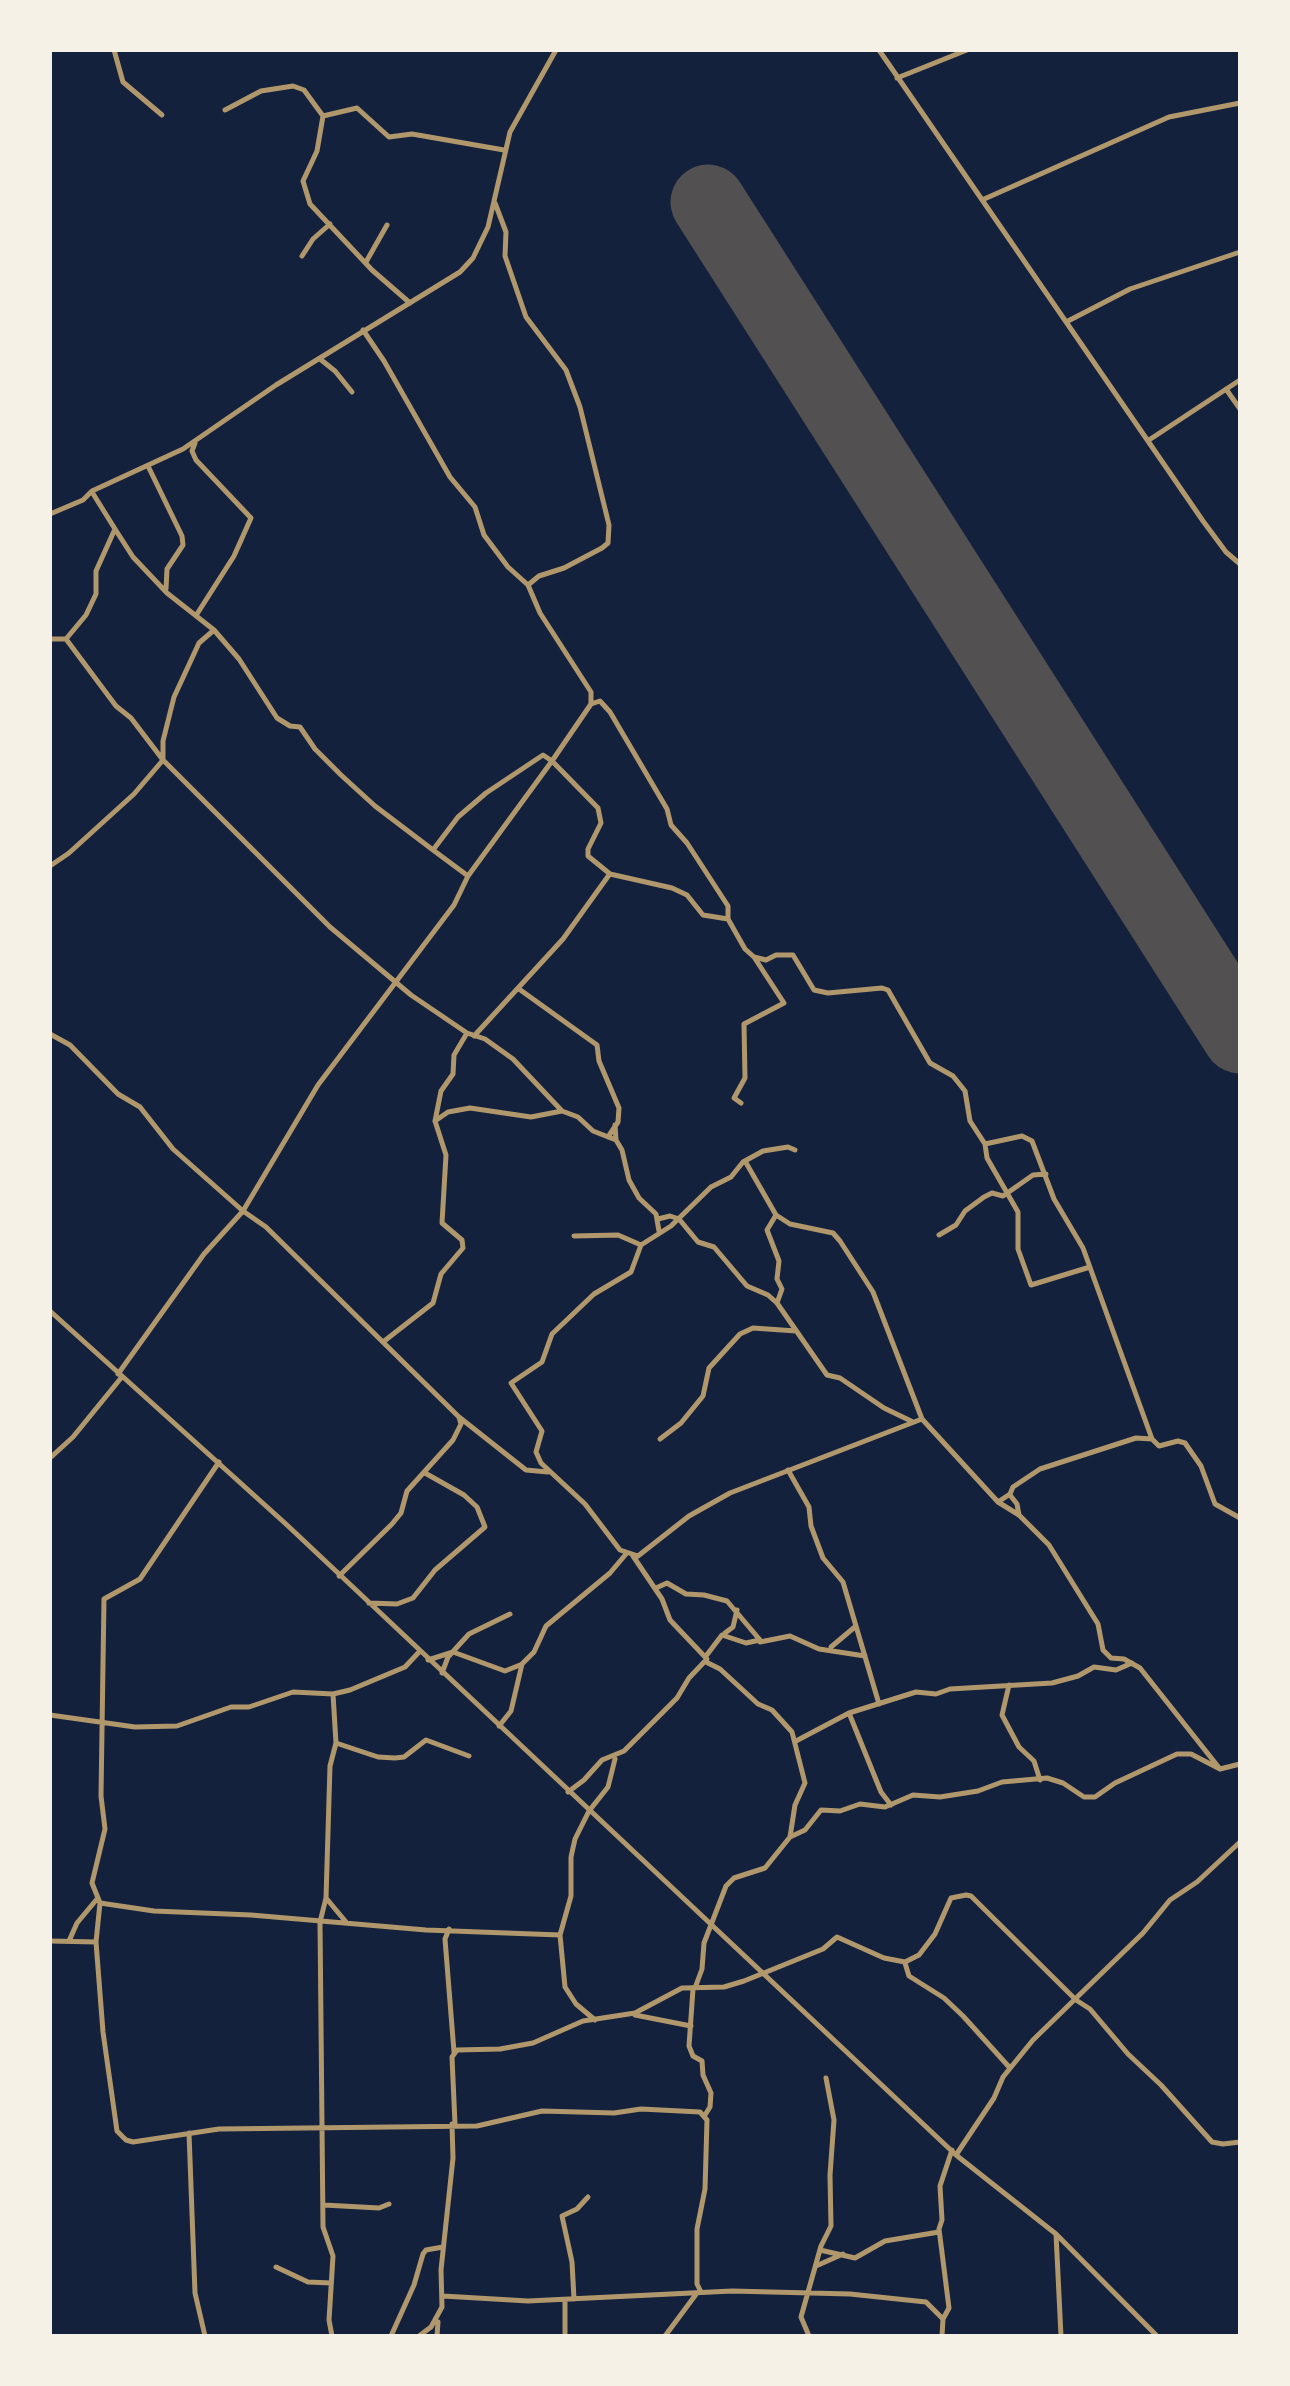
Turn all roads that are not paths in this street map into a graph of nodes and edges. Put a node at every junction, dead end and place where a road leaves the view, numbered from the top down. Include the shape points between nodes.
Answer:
1 (114, 50) edge
2 (556, 50) edge
3 (878, 50) edge
4 (967, 50) edge
5 (897, 78) junction
6 (1240, 103) edge
7 (225, 110) dead end
8 (162, 115) dead end
9 (323, 116) junction
10 (504, 150) junction
11 (982, 200) junction
12 (495, 202) junction
13 (330, 224) junction
14 (387, 225) dead end
15 (1240, 252) edge
16 (302, 256) dead end
17 (366, 262) junction
18 (410, 303) junction
19 (1068, 321) junction
20 (363, 330) junction
21 (320, 359) junction
22 (1240, 380) edge
23 (1226, 389) junction
24 (352, 392) dead end
25 (1240, 409) edge
26 (196, 440) junction
27 (1149, 440) junction
28 (148, 466) junction
29 (92, 491) junction
30 (50, 514) edge
31 (115, 529) junction
32 (1240, 564) edge
33 (528, 584) junction
34 (166, 590) junction
35 (196, 614) junction
36 (210, 632) junction
37 (66, 638) junction
38 (50, 640) edge
39 (590, 692) junction
40 (600, 702) junction
41 (591, 704) junction
42 (162, 760) junction
43 (552, 761) junction
44 (433, 850) junction
45 (50, 866) edge
46 (610, 874) junction
47 (468, 876) junction
48 (728, 919) junction
49 (754, 957) junction
50 (395, 981) junction
51 (519, 988) junction
52 (50, 1034) edge
53 (470, 1035) junction
54 (740, 1103) dead end
55 (562, 1111) junction
56 (434, 1121) junction
57 (615, 1125) junction
58 (608, 1137) junction
59 (616, 1140) junction
60 (985, 1144) junction
61 (795, 1150) dead end
62 (744, 1161) junction
63 (749, 1168) junction
64 (738, 1170) junction
65 (1046, 1174) junction
66 (1009, 1191) junction
67 (243, 1211) junction
68 (776, 1216) junction
69 (658, 1219) junction
70 (679, 1219) junction
71 (660, 1231) junction
72 (939, 1234) dead end
73 (574, 1236) dead end
74 (641, 1246) junction
75 (1090, 1267) junction
76 (777, 1303) junction
77 (50, 1310) edge
78 (796, 1331) junction
79 (383, 1342) junction
80 (119, 1377) junction
81 (459, 1416) junction
82 (922, 1419) junction
83 (914, 1422) junction
84 (660, 1439) dead end
85 (1152, 1439) junction
86 (50, 1458) edge
87 (219, 1462) junction
88 (788, 1470) junction
89 (551, 1472) junction
90 (425, 1473) junction
91 (1010, 1494) junction
92 (998, 1502) junction
93 (1019, 1514) junction
94 (1240, 1518) edge
95 (630, 1555) junction
96 (339, 1576) junction
97 (655, 1588) junction
98 (368, 1603) junction
99 (736, 1610) junction
100 (510, 1614) dead end
101 (856, 1626) junction
102 (722, 1635) junction
103 (760, 1642) junction
104 (829, 1648) junction
105 (420, 1651) junction
106 (453, 1652) junction
107 (865, 1656) junction
108 (706, 1659) junction
109 (428, 1660) junction
110 (1132, 1663) junction
111 (522, 1664) junction
112 (442, 1673) junction
113 (1010, 1684) junction
114 (333, 1694) junction
115 (879, 1704) junction
116 (850, 1713) junction
117 (50, 1716) edge
118 (102, 1724) junction
119 (498, 1727) junction
120 (796, 1740) junction
121 (336, 1743) junction
122 (469, 1756) dead end
123 (617, 1756) junction
124 (1240, 1764) edge
125 (1220, 1769) junction
126 (1040, 1780) junction
127 (568, 1792) junction
128 (891, 1805) junction
129 (589, 1811) junction
130 (790, 1837) junction
131 (1240, 1842) edge
132 (326, 1898) junction
133 (98, 1901) junction
134 (320, 1922) junction
135 (348, 1924) junction
136 (710, 1924) junction
137 (449, 1929) junction
138 (434, 1930) junction
139 (560, 1934) junction
140 (70, 1940) junction
141 (445, 1940) junction
142 (50, 1941) edge
143 (96, 1942) junction
144 (905, 1962) junction
145 (762, 1972) junction
146 (694, 1988) junction
147 (1076, 2000) junction
148 (629, 2015) junction
149 (595, 2020) junction
150 (691, 2026) junction
151 (454, 2052) junction
152 (1010, 2068) junction
153 (826, 2078) dead end
154 (704, 2115) junction
155 (456, 2124) junction
156 (321, 2126) junction
157 (189, 2133) junction
158 (1240, 2142) edge
159 (954, 2152) junction
160 (588, 2197) dead end
161 (389, 2204) dead end
162 (324, 2205) junction
163 (939, 2232) junction
164 (1056, 2234) junction
165 (443, 2247) junction
166 (820, 2250) junction
167 (843, 2254) junction
168 (816, 2266) junction
169 (276, 2267) dead end
170 (331, 2284) junction
171 (698, 2290) junction
172 (810, 2292) junction
173 (443, 2296) junction
174 (574, 2299) junction
175 (565, 2300) junction
176 (438, 2319) junction
177 (943, 2319) junction
178 (205, 2336) edge
179 (332, 2336) edge
180 (391, 2336) edge
181 (419, 2336) edge
182 (437, 2336) edge
183 (565, 2336) edge
184 (666, 2336) edge
185 (809, 2336) edge
186 (942, 2336) edge
187 (1061, 2336) edge
188 (1157, 2336) edge

1 - 8 street via 122,82
2 - 10 street
3 - 5 street
4 - 5 street
5 - 11 street
6 - 11 street via 1169,118
7 - 9 street via 261,91 293,86
9 - 10 street via 358,108 390,137 412,134
9 - 13 street via 317,151 302,180 310,204
10 - 12 street
11 - 19 street
12 - 18 street via 473,258
12 - 33 street via 526,317 566,370 583,413 610,530 602,548
13 - 16 street
13 - 17 street
14 - 17 street
15 - 19 street via 1130,289
17 - 18 street
18 - 20 street
19 - 27 street
20 - 21 street
20 - 33 street via 450,478 475,507 484,535
21 - 24 street
21 - 26 street
22 - 23 street
23 - 25 street
23 - 27 street
26 - 28 street
26 - 35 street via 196,460 252,518
27 - 32 street
28 - 29 street
28 - 34 street via 182,536
29 - 30 street
29 - 31 street
31 - 34 street
31 - 37 street via 96,571 96,594
33 - 39 street
34 - 35 street
35 - 36 street
36 - 42 street via 174,697
36 - 44 street via 240,659 277,718 300,727 341,775
37 - 38 street
37 - 42 street
39 - 40 street
39 - 41 street
40 - 41 street
40 - 48 street via 671,825 728,906
41 - 43 street
42 - 45 street via 134,794
42 - 50 street via 289,888
43 - 44 street via 543,755 486,793
43 - 46 street via 598,808 601,823 587,853
43 - 47 street
44 - 47 street
46 - 48 street via 672,888 704,914
46 - 51 street
47 - 50 street
48 - 49 street
49 - 54 street via 784,1003 744,1024 745,1078 734,1098
49 - 60 street via 792,955 821,993 888,990 930,1063 965,1091 970,1121
50 - 53 street
50 - 67 street via 318,1085
51 - 53 street
51 - 57 street via 597,1045 619,1108
52 - 67 street via 140,1107 173,1149
53 - 55 street via 513,1059
53 - 56 street via 451,1062 453,1074 440,1090
55 - 56 street via 530,1117 470,1108
55 - 58 street
56 - 79 street via 446,1154 442,1223 463,1248 441,1274 433,1303
57 - 58 street
57 - 59 street
58 - 59 street
59 - 69 street via 634,1189
60 - 65 street via 1028,1137
60 - 66 street
61 - 62 street via 764,1151
62 - 63 street
62 - 64 street
63 - 64 street
63 - 68 street
64 - 70 street
65 - 66 street
65 - 75 street
66 - 72 street via 984,1197
66 - 75 street via 1031,1285
67 - 79 street
67 - 80 street via 204,1254
68 - 76 street via 767,1230 779,1261
68 - 82 street via 840,1241 874,1292
69 - 70 street
69 - 71 street
70 - 71 street
70 - 76 street via 747,1286
71 - 74 street
73 - 74 street via 618,1236
74 - 89 street via 631,1272 580,1306 552,1334 542,1362 511,1383 542,1430 536,1452
75 - 85 street
76 - 78 street
77 - 80 street
78 - 83 street via 827,1375
78 - 84 street via 753,1328 740,1334 708,1368 703,1396
79 - 81 street
80 - 86 street
80 - 87 street
81 - 89 street via 526,1470
81 - 90 street via 460,1429
82 - 83 street
82 - 92 street
83 - 88 street
85 - 91 street via 1136,1438 1040,1469
85 - 94 street via 1159,1446 1185,1443 1202,1466 1215,1504
87 - 96 street
87 - 118 street via 140,1579 105,1596
88 - 95 street via 730,1493
88 - 101 street via 809,1506 824,1558 844,1582
89 - 95 street
90 - 96 street via 392,1524
90 - 98 street via 464,1496 485,1527 413,1598
91 - 92 street
91 - 93 street
92 - 93 street
93 - 110 street via 1074,1584 1098,1624 1103,1650
95 - 97 street
95 - 111 street via 550,1620
96 - 98 street
97 - 99 street via 668,1583 686,1594 720,1598
97 - 108 street via 670,1620
98 - 105 street
99 - 102 street via 733,1627
99 - 103 street
100 - 106 street via 469,1634
101 - 104 street
101 - 107 street
102 - 103 street
102 - 108 street
103 - 104 street via 790,1636
104 - 107 street
105 - 109 street
105 - 114 street via 391,1674
106 - 109 street
106 - 111 street via 505,1671
106 - 112 street
107 - 115 street
108 - 120 street via 772,1710
108 - 123 street
109 - 112 street
110 - 113 street via 1052,1682
110 - 125 street
111 - 119 street via 510,1712
112 - 119 street
113 - 115 street via 916,1692
113 - 126 street via 1002,1715
114 - 118 street via 293,1692 178,1726
114 - 121 street
115 - 116 street
116 - 120 street
116 - 128 street
117 - 118 street
118 - 133 street via 106,1830 92,1883
119 - 127 street
120 - 130 street via 805,1783
121 - 122 street via 395,1758 426,1740
121 - 132 street
123 - 127 street via 602,1760
123 - 129 street via 608,1787
124 - 125 street
125 - 126 street via 1177,1754 1094,1797
126 - 128 street via 940,1797 912,1795
127 - 129 street
128 - 130 street via 821,1810
129 - 136 street
129 - 139 street via 574,1839 571,1896
130 - 136 street via 765,1868 726,1886
131 - 147 street via 1170,1900
132 - 134 street
132 - 135 street
133 - 134 street
133 - 140 street
133 - 143 street
134 - 135 street
134 - 156 street
135 - 138 street
136 - 145 street
136 - 146 street
137 - 138 street
137 - 139 street
137 - 141 street
138 - 141 street
139 - 149 street via 566,1987
140 - 142 street
140 - 143 street
141 - 151 street
143 - 157 street via 117,2131 134,2142
144 - 145 street via 852,1946 841,1936
144 - 147 street via 919,1956 952,1898 966,1894
144 - 152 street via 909,1976 964,2016
145 - 146 street via 724,1987
145 - 159 street
146 - 148 street
146 - 150 street
147 - 152 street
147 - 158 street via 1212,2142
148 - 149 street
148 - 150 street
149 - 151 street via 534,2043
150 - 154 street via 690,2052 702,2061 711,2092
151 - 155 street
152 - 159 street
153 - 166 street via 834,2120 831,2226
154 - 155 street via 542,2111 477,2126
154 - 171 street
155 - 156 street
155 - 165 street
156 - 157 street
156 - 162 street
157 - 178 street via 195,2294
159 - 163 street via 940,2186
159 - 164 street
160 - 174 street via 562,2216
161 - 162 street
162 - 170 street
163 - 167 street via 885,2241 855,2258
163 - 177 street via 948,2308
164 - 187 street
164 - 188 street
165 - 173 street
165 - 180 street via 422,2254
166 - 167 street
166 - 168 street
167 - 168 street
168 - 172 street
169 - 170 street
170 - 179 street
171 - 172 street
171 - 174 street
171 - 184 street
172 - 177 street via 926,2302
172 - 185 street via 800,2316
173 - 175 street
173 - 176 street
174 - 175 street
175 - 183 street
176 - 181 street
176 - 182 street
177 - 186 street

